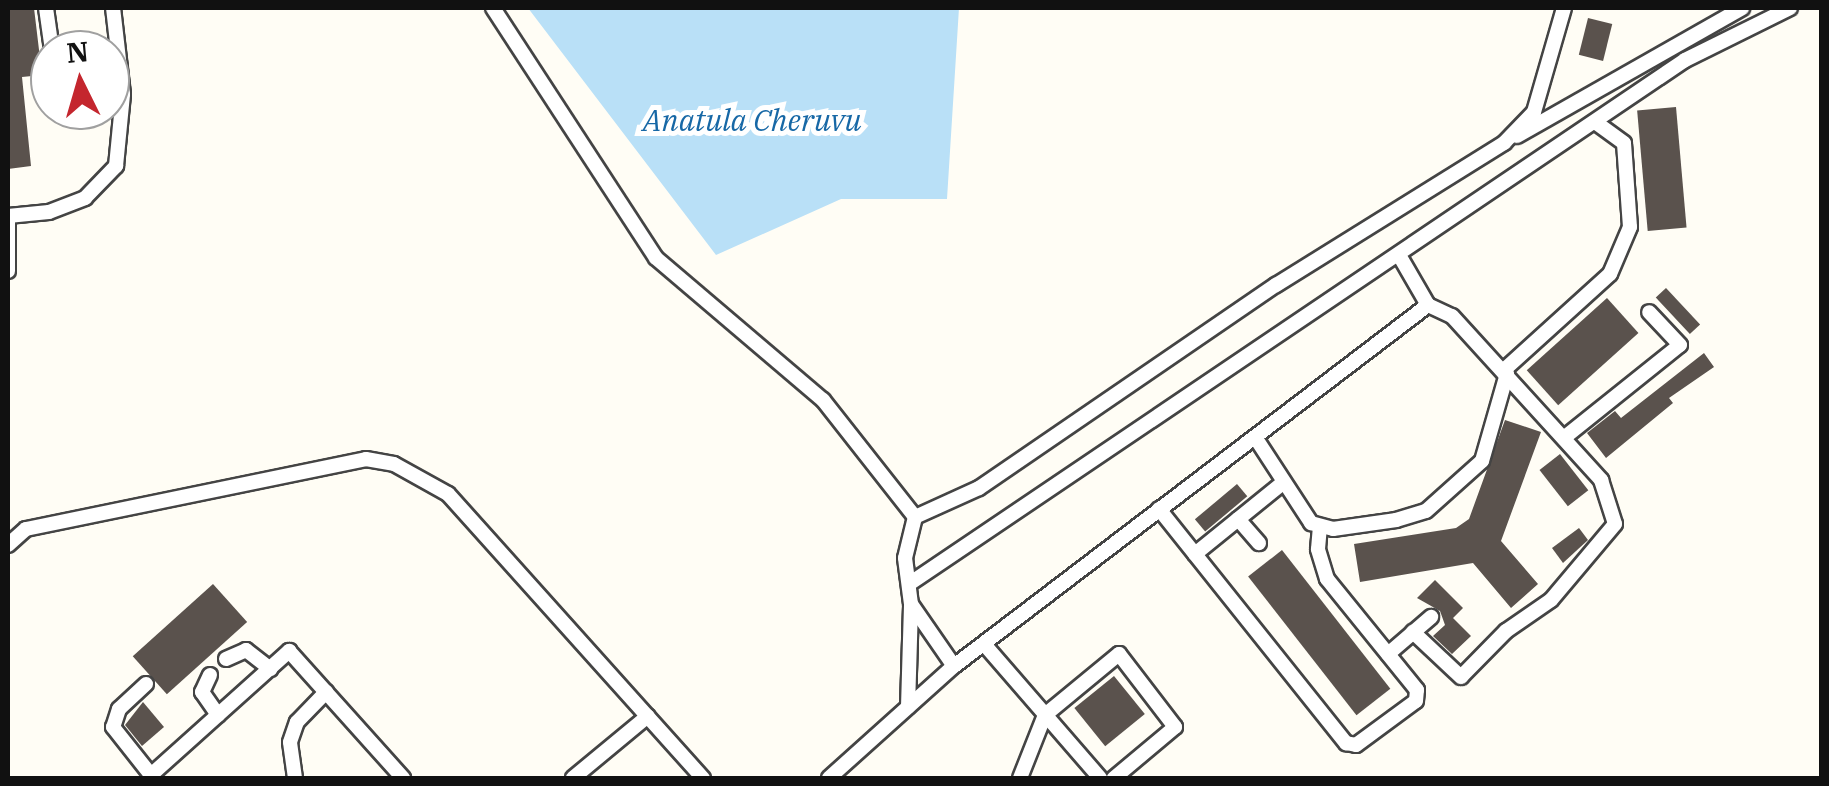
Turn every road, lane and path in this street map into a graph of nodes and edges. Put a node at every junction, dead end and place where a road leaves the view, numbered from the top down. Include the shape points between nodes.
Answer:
1 (112, 8) edge
2 (493, 8) edge
3 (1564, 8) edge
4 (1742, 8) edge
5 (1790, 8) edge
6 (1596, 123) junction
7 (1504, 143) junction
8 (8, 216) edge
9 (1399, 254) junction
10 (8, 271) edge
11 (1610, 274) junction
12 (1622, 286) dead end
13 (1428, 305) junction
14 (1649, 312) dead end
15 (1506, 372) junction
16 (1255, 437) junction
17 (1564, 437) junction
18 (1284, 482) junction
19 (1159, 509) junction
20 (915, 517) junction
21 (1238, 519) junction
22 (1320, 526) junction
23 (1259, 542) dead end
24 (8, 544) edge
25 (1195, 554) junction
26 (909, 584) junction
27 (911, 604) junction
28 (1430, 617) dead end
29 (1413, 632) junction
30 (984, 644) junction
31 (1388, 654) junction
32 (226, 659) dead end
33 (954, 666) junction
34 (270, 668) junction
35 (210, 675) dead end
36 (146, 684) dead end
37 (326, 692) junction
38 (908, 707) junction
39 (218, 715) junction
40 (1045, 715) junction
41 (648, 716) junction
42 (296, 778) edge
43 (403, 778) edge
44 (573, 778) edge
45 (702, 778) edge
46 (829, 778) edge
47 (1020, 778) edge
48 (1100, 778) edge
49 (1114, 778) edge

1 - 8 street via 122,94 116,166 85,198 49,212
2 - 20 street via 656,258 823,400
3 - 7 street via 1534,112
4 - 7 street
5 - 6 street via 1685,60
6 - 9 street
6 - 11 street via 1624,143 1630,227
7 - 20 street via 1276,285 979,488
8 - 10 street
9 - 13 street
9 - 26 street
11 - 12 street
11 - 15 street
13 - 15 street via 1452,316
13 - 16 street
14 - 17 street via 1680,345
15 - 17 street
15 - 22 street via 1482,461 1457,488 1426,511 1396,520
16 - 18 street
16 - 19 street
17 - 29 street via 1602,480 1615,524 1592,558 1462,678
18 - 21 street
18 - 22 street via 1310,523
19 - 25 street
19 - 30 street
20 - 26 street via 906,558
21 - 23 street
21 - 25 street
22 - 31 street via 1318,549 1327,578
24 - 41 street via 26,530 271,478 366,459 394,464 448,494
25 - 31 street via 1346,743 1356,746 1416,702 1417,690
26 - 27 street
27 - 33 street
27 - 38 street
28 - 29 street
29 - 31 street
30 - 33 street
30 - 40 street
32 - 34 street via 246,650
33 - 38 street
34 - 37 street via 290,651
34 - 39 street
35 - 39 street via 202,692
36 - 39 street via 119,709 112,727 151,774
37 - 42 street via 294,732
37 - 43 street
38 - 46 street
40 - 47 street
40 - 48 street
40 - 49 street via 1110,658 1127,656 1175,727
41 - 44 street
41 - 45 street

